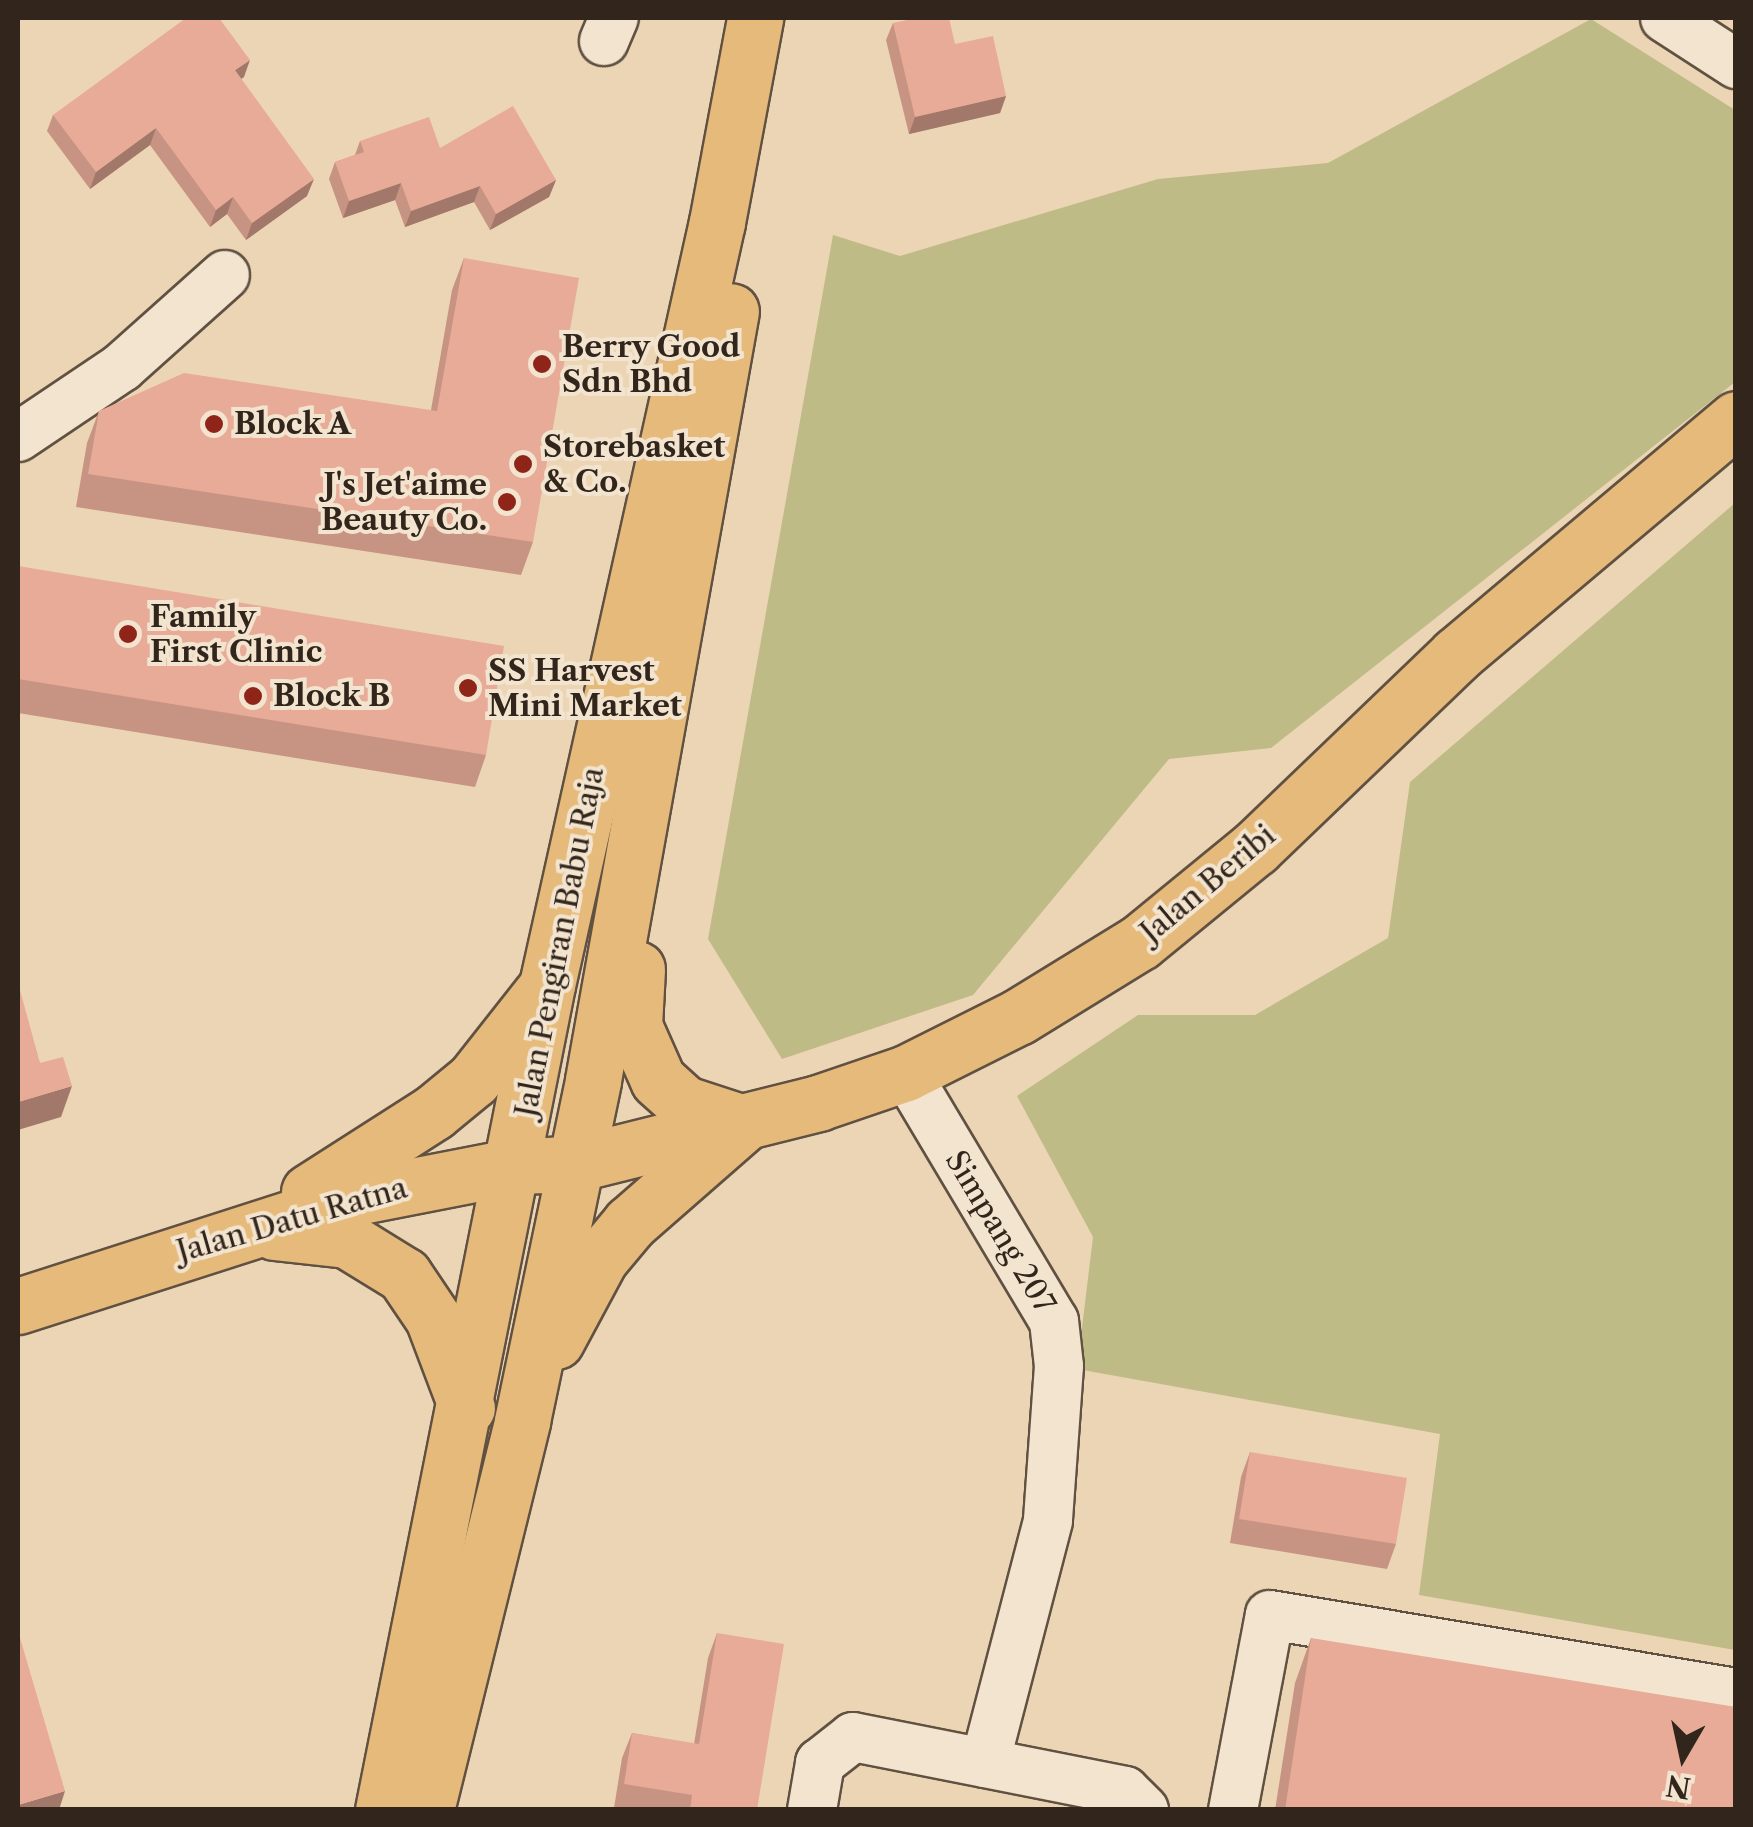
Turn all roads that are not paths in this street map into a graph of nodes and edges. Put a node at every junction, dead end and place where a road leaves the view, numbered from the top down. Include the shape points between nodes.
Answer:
1 (755, 18) edge
2 (784, 18) edge
3 (1664, 18) edge
4 (1736, 64) edge
5 (225, 275) dead end
6 (1736, 419) edge
7 (18, 437) edge
8 (646, 781) junction
9 (548, 985) junction
10 (906, 1073) junction
11 (744, 1122) junction
12 (574, 1164) junction
13 (516, 1166) junction
14 (241, 1232) junction
15 (18, 1306) edge
16 (467, 1408) junction
17 (522, 1420) junction
18 (1736, 1693) edge
19 (985, 1763) junction
20 (383, 1810) edge
21 (426, 1810) edge
22 (812, 1810) edge
23 (1144, 1810) edge
24 (1233, 1810) edge

1 - 9 main road, Jalan Pengiran Babu Raja via 717,222
2 - 8 main road, Jalan Pengiran Babu Raja
3 - 4 street
5 - 7 street via 122,366
6 - 10 main road, Jalan Beribi via 1456,655 1255,848 1140,942 1018,1017
8 - 11 main road via 634,1026 658,1080 685,1104
8 - 12 main road, Jalan Pengiran Babu Raja
9 - 13 main road, Jalan Pengiran Babu Raja
9 - 14 main road via 474,1079 434,1112
10 - 11 main road, Jalan Beribi
10 - 19 street, Simpang 207 via 1054,1320 1060,1366 1048,1521
11 - 12 main road, Jalan Beribi
11 - 17 main road via 630,1223 600,1259
12 - 13 main road, Jalan Datu Ratna
12 - 17 main road, Jalan Pengiran Babu Raja
13 - 14 main road, Jalan Datu Ratna via 361,1196
13 - 16 main road, Jalan Pengiran Babu Raja
14 - 15 main road, Jalan Datu Ratna
14 - 16 main road via 347,1240 404,1275 432,1318
16 - 20 main road, Jalan Pengiran Babu Raja
17 - 21 main road, Jalan Pengiran Babu Raja
18 - 24 street via 1270,1616
19 - 22 street via 853,1738 820,1764
19 - 23 street via 1125,1790

